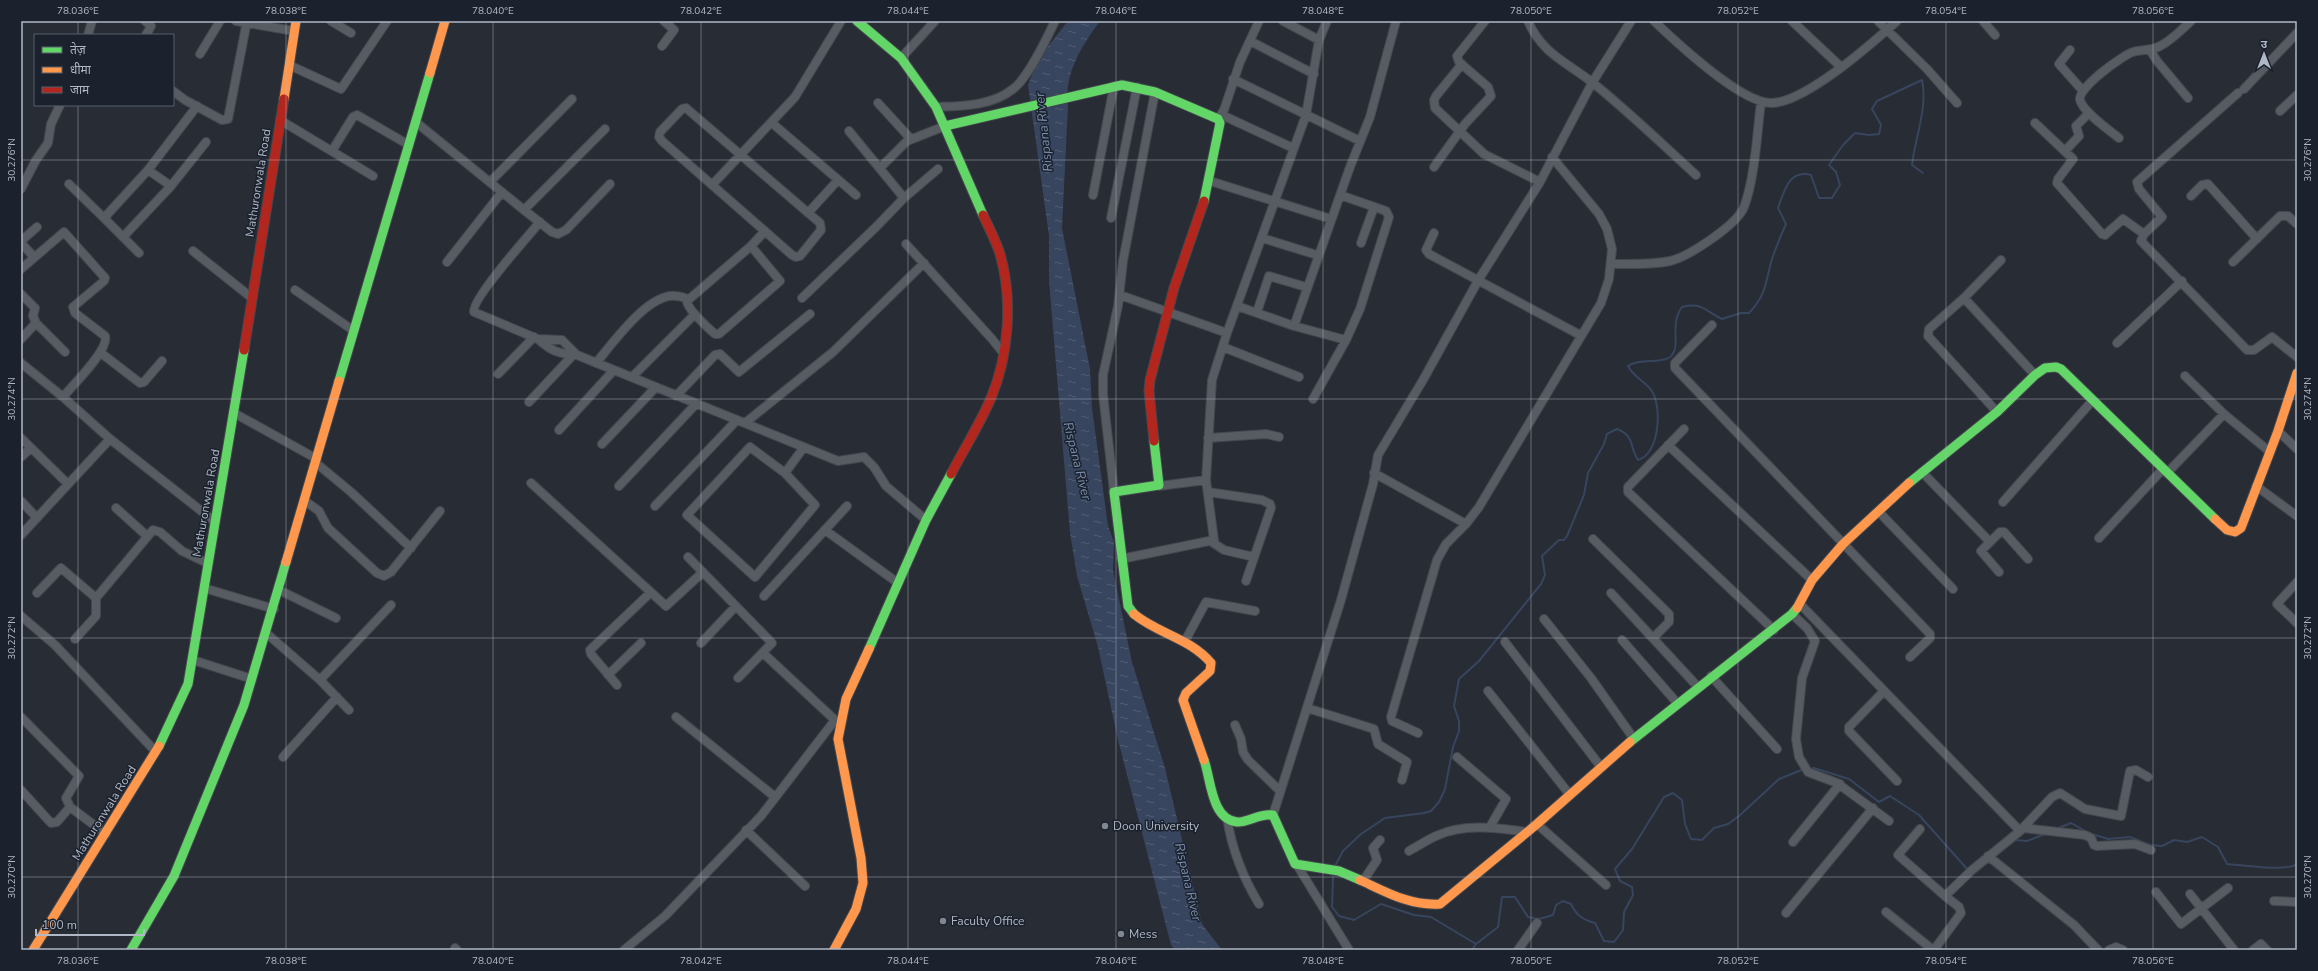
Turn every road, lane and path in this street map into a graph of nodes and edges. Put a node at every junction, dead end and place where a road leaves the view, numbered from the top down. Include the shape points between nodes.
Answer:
1 (92, 21) edge
2 (145, 21) edge
3 (220, 21) edge
4 (236, 21) edge
5 (296, 21) edge
6 (331, 21) edge
7 (387, 21) edge
8 (446, 21) edge
9 (664, 21) edge
10 (841, 21) edge
11 (857, 21) edge
12 (935, 21) edge
13 (1055, 21) edge
14 (1259, 21) edge
15 (1284, 21) edge
16 (1327, 21) edge
17 (1396, 21) edge
18 (1484, 21) edge
19 (1528, 21) edge
20 (1631, 21) edge
21 (1654, 21) edge
22 (1792, 21) edge
23 (1878, 21) edge
24 (1897, 21) edge
25 (1983, 21) edge
26 (2191, 21) edge
27 (247, 22) edge
28 (1888, 30) junction
29 (294, 32) junction
30 (351, 33) dead end
31 (2297, 33) edge
32 (88, 34) edge
33 (147, 34) edge
34 (1995, 35) dead end
35 (1319, 40) junction
36 (1250, 41) junction
37 (662, 46) dead end
38 (2070, 50) dead end
39 (2150, 50) junction
40 (200, 54) dead end
41 (901, 58) junction
42 (1462, 64) junction
43 (289, 65) junction
44 (1841, 67) junction
45 (1314, 74) junction
46 (1233, 79) junction
47 (1592, 83) junction
48 (1114, 86) junction
49 (1137, 87) junction
50 (2083, 91) junction
51 (174, 92) edge
52 (1155, 92) junction
53 (2297, 95) edge
54 (2188, 98) dead end
55 (572, 99) dead end
56 (1761, 102) junction
57 (878, 103) dead end
58 (1957, 103) dead end
59 (60, 106) edge
60 (197, 106) junction
61 (936, 107) junction
62 (2280, 111) dead end
63 (2089, 113) junction
64 (1306, 115) junction
65 (1220, 117) junction
66 (280, 120) junction
67 (417, 123) junction
68 (772, 123) junction
69 (2035, 123) dead end
70 (945, 126) junction
71 (606, 128) dead end
72 (849, 131) dead end
73 (1460, 131) junction
74 (910, 138) junction
75 (2119, 138) dead end
76 (1360, 141) junction
77 (206, 142) dead end
78 (409, 145) junction
79 (1293, 148) junction
80 (332, 151) junction
81 (2065, 151) junction
82 (741, 155) junction
83 (1552, 157) junction
84 (881, 167) junction
85 (1434, 167) dead end
86 (938, 169) dead end
87 (148, 170) junction
88 (1696, 175) dead end
89 (373, 176) dead end
90 (838, 180) junction
91 (1210, 181) junction
92 (490, 182) junction
93 (1540, 182) junction
94 (69, 184) dead end
95 (610, 184) dead end
96 (712, 185) junction
97 (171, 186) junction
98 (21, 189) edge
99 (502, 192) junction
100 (856, 195) dead end
101 (1093, 195) dead end
102 (1340, 195) junction
103 (2191, 196) dead end
104 (904, 198) junction
105 (1275, 201) junction
106 (1374, 207) junction
107 (524, 210) junction
108 (808, 213) junction
109 (104, 218) junction
110 (1111, 218) dead end
111 (1331, 219) junction
112 (540, 222) junction
113 (2297, 224) edge
114 (36, 227) dead end
115 (765, 231) junction
116 (1434, 233) dead end
117 (2144, 234) junction
118 (123, 237) junction
119 (1262, 238) junction
120 (2257, 239) junction
121 (21, 242) edge
122 (1361, 243) dead end
123 (906, 244) dead end
124 (752, 246) junction
125 (193, 251) dead end
126 (139, 253) dead end
127 (1317, 256) junction
128 (34, 257) junction
129 (2001, 260) dead end
130 (447, 262) dead end
131 (2233, 262) dead end
132 (924, 263) junction
133 (1612, 264) junction
134 (21, 269) edge
135 (1479, 279) junction
136 (2182, 281) junction
137 (1306, 287) junction
138 (294, 290) dead end
139 (21, 294) edge
140 (1120, 295) junction
141 (252, 298) junction
142 (802, 298) dead end
143 (1964, 298) junction
144 (688, 299) junction
145 (1238, 306) junction
146 (1167, 311) junction
147 (1257, 312) junction
148 (695, 314) junction
149 (810, 314) dead end
150 (36, 323) junction
151 (1712, 325) dead end
152 (1294, 326) junction
153 (354, 331) junction
154 (1227, 333) junction
155 (1580, 335) junction
156 (536, 338) junction
157 (21, 339) edge
158 (1346, 340) junction
159 (2117, 343) dead end
160 (1222, 348) junction
161 (65, 352) dead end
162 (101, 352) junction
163 (1004, 354) junction
164 (575, 355) junction
165 (2297, 357) edge
166 (162, 361) dead end
167 (596, 363) junction
168 (22, 366) edge
169 (614, 370) junction
170 (2297, 373) edge
171 (498, 374) dead end
172 (2035, 375) junction
173 (2185, 376) dead end
174 (632, 377) junction
175 (1299, 377) dead end
176 (656, 387) junction
177 (676, 396) junction
178 (63, 397) junction
179 (1313, 399) dead end
180 (2092, 401) junction
181 (529, 402) dead end
182 (696, 404) junction
183 (1997, 412) junction
184 (234, 413) junction
185 (2224, 414) junction
186 (737, 420) junction
187 (745, 423) junction
188 (1684, 429) dead end
189 (559, 430) dead end
190 (2278, 431) junction
191 (1280, 436) dead end
192 (21, 438) edge
193 (1208, 438) junction
194 (110, 439) junction
195 (602, 444) dead end
196 (1668, 445) junction
197 (804, 447) junction
198 (31, 448) junction
199 (2297, 449) edge
200 (2270, 452) junction
201 (21, 457) edge
202 (316, 461) junction
203 (2165, 471) junction
204 (1922, 472) junction
205 (785, 473) junction
206 (1374, 473) junction
207 (1206, 480) junction
208 (531, 483) dead end
209 (68, 484) junction
210 (619, 486) dead end
211 (1159, 486) junction
212 (2256, 486) junction
213 (1114, 492) junction
214 (1208, 492) junction
215 (21, 501) edge
216 (305, 501) junction
217 (2003, 502) dead end
218 (655, 506) dead end
219 (847, 506) dead end
220 (116, 508) dead end
221 (440, 511) dead end
222 (1879, 512) junction
223 (2297, 516) edge
224 (37, 518) junction
225 (926, 520) junction
226 (214, 522) junction
227 (1466, 524) junction
228 (825, 530) junction
229 (21, 535) edge
230 (147, 536) junction
231 (2099, 538) dead end
232 (1593, 539) dead end
233 (1212, 542) junction
234 (1990, 542) junction
235 (1843, 544) junction
236 (411, 548) junction
237 (688, 557) dead end
238 (1254, 557) junction
239 (1121, 559) junction
240 (2028, 559) dead end
241 (207, 563) junction
242 (703, 572) junction
243 (1999, 572) dead end
244 (1812, 580) junction
245 (1246, 581) dead end
246 (2297, 582) edge
247 (898, 583) junction
248 (204, 588) junction
249 (1953, 589) dead end
250 (279, 590) junction
251 (37, 593) dead end
252 (650, 593) junction
253 (1611, 593) dead end
254 (764, 596) dead end
255 (96, 598) junction
256 (1800, 604) junction
257 (391, 605) dead end
258 (736, 606) junction
259 (274, 609) junction
260 (1255, 611) dead end
261 (1792, 614) junction
262 (21, 616) edge
263 (336, 618) dead end
264 (1544, 618) dead end
265 (2297, 623) edge
266 (1774, 630) junction
267 (266, 633) junction
268 (1653, 638) junction
269 (75, 639) dead end
270 (1185, 640) junction
271 (1622, 640) dead end
272 (1505, 642) dead end
273 (641, 643) dead end
274 (701, 643) dead end
275 (764, 653) junction
276 (1910, 657) dead end
277 (194, 660) junction
278 (608, 675) junction
279 (1711, 676) junction
280 (738, 678) dead end
281 (252, 680) junction
282 (320, 680) junction
283 (617, 685) dead end
284 (1698, 687) junction
285 (1488, 691) dead end
286 (1884, 691) junction
287 (336, 697) junction
288 (1678, 704) junction
289 (1307, 708) junction
290 (349, 710) dead end
291 (21, 717) edge
292 (676, 717) dead end
293 (838, 720) junction
294 (1235, 725) dead end
295 (1418, 733) dead end
296 (1634, 739) junction
297 (1777, 749) dead end
298 (156, 752) junction
299 (283, 757) dead end
300 (1457, 757) dead end
301 (1601, 768) junction
302 (2148, 777) dead end
303 (1402, 780) dead end
304 (1897, 781) dead end
305 (1840, 784) junction
306 (21, 790) edge
307 (1280, 791) junction
308 (1570, 795) junction
309 (775, 797) junction
310 (70, 806) junction
311 (1873, 808) junction
312 (1273, 815) junction
313 (1227, 818) junction
314 (1889, 821) dead end
315 (1537, 824) junction
316 (1490, 827) junction
317 (1920, 829) dead end
318 (746, 830) junction
319 (2021, 830) junction
320 (1527, 832) junction
321 (106, 834) junction
322 (1380, 840) dead end
323 (1793, 842) dead end
324 (2152, 850) dead end
325 (1409, 852) dead end
326 (1989, 857) junction
327 (1297, 865) junction
328 (1363, 881) junction
329 (1606, 885) dead end
330 (805, 886) dead end
331 (2228, 888) dead end
332 (2156, 892) dead end
333 (2190, 894) dead end
334 (1945, 896) junction
335 (2274, 901) dead end
336 (2297, 902) edge
337 (1259, 904) dead end
338 (2201, 909) junction
339 (1886, 912) dead end
340 (1786, 913) dead end
341 (1537, 923) dead end
342 (33, 950) edge
343 (131, 950) edge
344 (624, 950) edge
345 (834, 950) edge
346 (1349, 950) edge
347 (1518, 950) edge
348 (1933, 950) edge
349 (2098, 950) edge
350 (2109, 950) edge
351 (2123, 950) edge
352 (2234, 950) edge
353 (2253, 950) edge
354 (2267, 950) edge

1 - 32 street
2 - 33 street via 151,26
3 - 40 street
4 - 27 street
5 - 29 main road, Mathuronwala Road
6 - 30 street
7 - 43 street via 341,89
8 - 67 main road
9 - 37 street via 674,30
10 - 68 street via 804,84
11 - 41 main road
12 - 41 street
13 - 61 street via 1025,74 1011,91 976,104
14 - 36 street
15 - 35 street
16 - 35 street
17 - 76 street via 1370,117
18 - 42 street via 1458,53 1458,60
19 - 47 street via 1542,46
20 - 47 street
21 - 56 street via 1705,66
22 - 44 street
23 - 28 street
24 - 28 street
25 - 34 street
26 - 39 street via 2161,46
27 - 29 street
27 - 60 street via 228,119 222,120
28 - 44 street
28 - 58 street
29 - 43 main road, Mathuronwala Road
31 - 117 street via 2241,91 2137,182 2139,189 2162,217
35 - 45 street
36 - 45 street
36 - 46 street
38 - 50 street via 2059,64
39 - 50 street via 2134,51 2124,56 2100,73
39 - 54 street
41 - 61 main road
42 - 73 street via 1434,100 1436,108
42 - 73 street via 1488,87 1492,94
43 - 66 main road, Mathuronwala Road
44 - 56 street via 1793,99 1772,103
45 - 64 street
46 - 64 street
46 - 65 street
47 - 83 street
47 - 88 street
48 - 49 main road
48 - 70 main road via 1073,98
48 - 101 street
49 - 52 main road
49 - 110 street
50 - 63 street via 2080,101
51 - 60 street
52 - 65 main road
52 - 140 street via 1122,261
53 - 62 street
55 - 92 street
56 - 133 street via 1746,202 1735,220 1677,259 1654,263
57 - 74 street
59 - 98 street via 51,124 48,144 36,160
60 - 87 street
61 - 70 main road
63 - 75 street
63 - 81 street via 2076,126 2079,136
64 - 76 street
64 - 79 street
65 - 79 street
65 - 91 main road
66 - 80 street
66 - 141 main road, Mathuronwala Road
67 - 78 main road
67 - 92 street
68 - 82 street
68 - 90 street
69 - 81 street
70 - 74 street
70 - 163 main road via 1000,253 1006,287
71 - 107 street
72 - 84 street
73 - 85 street
73 - 93 street via 1484,154
74 - 84 street
76 - 102 street
77 - 97 street
78 - 80 street via 357,115 353,117
78 - 153 main road
79 - 105 street
80 - 89 street
81 - 117 street via 2073,161 2057,183 2102,234 2105,235 2123,219
82 - 96 street
82 - 96 street via 688,110 682,109 660,132 659,138
82 - 108 street
83 - 93 street
83 - 133 street via 1599,214 1611,241
84 - 104 street
86 - 104 street
87 - 97 street
87 - 109 street
90 - 100 street
90 - 108 street
91 - 105 street
91 - 146 main road
92 - 99 street
93 - 135 street
94 - 109 street
95 - 112 street via 562,232 555,234
96 - 115 street
97 - 118 street
99 - 107 street
99 - 130 street
102 - 106 street
102 - 111 street
103 - 120 street via 2202,185 2208,184
104 - 142 street
105 - 111 street
105 - 119 street
106 - 122 street
106 - 158 street via 1388,212 1388,224 1360,309
107 - 112 street
108 - 115 street via 820,223 821,230 798,257 792,255
109 - 118 street
111 - 127 street
112 - 156 street via 484,291 473,309 476,314
113 - 120 street via 2290,217 2283,215
114 - 121 street
115 - 124 street
116 - 135 street via 1427,252
117 - 136 street via 2141,238 2142,243
118 - 126 street
119 - 127 street
119 - 145 street
120 - 131 street
121 - 128 street
123 - 132 street
124 - 144 street
124 - 148 street via 780,282 718,335
125 - 141 street
127 - 137 street
128 - 134 street
128 - 162 street via 65,232 104,276 104,281 73,307 75,313 105,336
129 - 143 street
132 - 163 street
132 - 187 street via 833,352
133 - 155 street via 1600,303
135 - 155 street
135 - 206 street via 1378,455
136 - 159 street
136 - 165 street via 2247,350 2254,350 2272,337
137 - 147 street via 1269,276
137 - 152 street
138 - 153 street
139 - 150 street via 34,308 33,316
140 - 146 street
140 - 213 street via 1102,382
141 - 184 main road, Mathuronwala Road
143 - 172 street
143 - 183 street via 1929,329 1928,336
144 - 148 street via 687,303
144 - 167 street via 676,295 650,303
145 - 147 street
145 - 154 street
146 - 154 street
146 - 211 main road via 1149,391
147 - 152 street
148 - 174 street
149 - 177 street via 739,372 720,354 715,355
150 - 157 street
150 - 161 street
151 - 235 street via 1675,363 1675,368
152 - 158 street
153 - 202 main road
154 - 160 street
155 - 227 street via 1479,507
156 - 164 street via 552,351
156 - 164 street via 562,340
156 - 171 street
158 - 179 street
160 - 175 street
160 - 193 street via 1212,380
162 - 166 street via 140,383 144,382
162 - 178 street
163 - 225 main road via 991,398
164 - 167 street
164 - 181 street
167 - 169 street
168 - 178 street
169 - 174 street
169 - 189 street
170 - 190 main road
172 - 180 main road via 2051,367 2061,369
172 - 183 main road
173 - 185 street
174 - 176 street
176 - 177 street
176 - 195 street
177 - 182 street
178 - 194 street
180 - 203 main road
180 - 217 street
182 - 186 street
182 - 210 street
183 - 204 main road
184 - 202 street
184 - 226 main road, Mathuronwala Road
185 - 200 street
185 - 203 street
186 - 187 street
186 - 218 street
187 - 197 street
188 - 196 street
190 - 199 street
190 - 200 main road
191 - 193 street via 1266,434
192 - 198 street
193 - 207 street
194 - 209 street
194 - 226 street
196 - 244 street
196 - 266 street via 1628,487 1628,492
197 - 205 street
197 - 225 street via 838,461 864,457 886,486
198 - 201 street
198 - 209 street
200 - 212 main road
202 - 216 main road
202 - 236 street
203 - 212 main road via 2232,532 2241,528
203 - 231 street
204 - 222 main road
204 - 234 street
205 - 205 street via 815,506 755,577 687,515 750,447
206 - 227 street
206 - 289 street via 1341,600
207 - 211 street
207 - 214 street
208 - 252 street
209 - 224 street
211 - 213 main road
212 - 223 street
213 - 239 main road
214 - 233 street via 1214,538
214 - 238 street via 1269,502 1271,508
215 - 224 street
216 - 236 street via 319,511 328,528 380,575 391,572
216 - 250 main road
219 - 228 street
220 - 230 street
221 - 236 street
222 - 235 main road
222 - 249 street
224 - 229 street
225 - 247 main road
226 - 241 main road, Mathuronwala Road
227 - 295 street via 1446,544 1436,560 1391,717 1392,721
228 - 247 street
228 - 254 street
230 - 241 street via 156,530 182,551
230 - 255 street
232 - 268 street via 1669,614 1669,622
233 - 238 street via 1222,549
233 - 239 street
234 - 240 street via 2000,532 2004,532
234 - 243 street via 1981,552
235 - 244 main road
235 - 276 street via 1930,634 1930,638
237 - 242 street
238 - 245 street
239 - 270 main road via 1127,602 1131,612
241 - 248 main road, Mathuronwala Road
242 - 252 street via 668,606
242 - 258 street
244 - 256 main road
246 - 265 street via 2277,604
247 - 293 main road
248 - 259 street
248 - 277 main road, Mathuronwala Road
250 - 259 main road
250 - 263 street
251 - 255 street via 61,568
252 - 278 street via 590,650
253 - 268 street
255 - 269 street via 96,616
256 - 261 main road
256 - 286 street
257 - 282 street
258 - 274 street
258 - 275 street via 772,642 772,646
259 - 267 main road
260 - 270 street via 1206,602
261 - 266 main road
261 - 305 street via 1808,628 1815,641 1802,678 1796,739 1804,768
262 - 298 street via 55,645
264 - 296 street
266 - 279 main road
267 - 281 main road
267 - 282 street
268 - 284 street
270 - 313 main road via 1201,651 1211,666 1208,675 1186,693 1183,700 1210,777 1214,801 1222,815
271 - 288 street
272 - 301 street
273 - 278 street
275 - 280 street
275 - 293 street
277 - 281 street
277 - 298 main road, Mathuronwala Road via 181,702
278 - 283 street
279 - 284 main road
279 - 297 street
281 - 343 main road via 222,763 183,855 161,900
282 - 287 street
284 - 288 main road
285 - 308 street
286 - 304 street via 1849,727 1849,731
286 - 319 street
287 - 290 street
287 - 299 street
288 - 296 main road
289 - 303 street via 1374,729 1378,744 1407,762
289 - 307 street
291 - 310 street via 79,776 66,798
292 - 309 street
293 - 309 street
293 - 345 main road via 838,743 861,858 863,883 856,909
294 - 307 street via 1244,755
296 - 301 main road
298 - 321 main road, Mathuronwala Road
300 - 316 street via 1506,799
301 - 308 main road
302 - 319 street via 2136,770 2130,771 2121,816 2085,809 2060,793
305 - 311 street
305 - 323 street
306 - 310 street via 51,823 57,822
307 - 312 street
308 - 315 main road
309 - 318 street via 761,816
310 - 321 street
311 - 314 street
311 - 340 street
312 - 313 main road via 1265,814 1237,822
312 - 327 main road via 1284,844
313 - 337 street via 1230,842 1236,859 1246,883
315 - 320 main road
315 - 329 street
316 - 320 street
316 - 325 street via 1441,834
317 - 334 street via 1898,855
318 - 330 street
318 - 344 street via 664,916
319 - 324 street via 2088,836 2096,845 2135,844
319 - 326 street
320 - 328 main road via 1440,904 1423,905 1410,902
321 - 342 main road, Mathuronwala Road
322 - 328 street via 1373,848 1377,860
326 - 334 street via 1970,871
326 - 349 street via 2074,925
327 - 328 main road via 1339,871
327 - 346 street
331 - 338 street
332 - 338 street via 2180,924
333 - 338 street
334 - 348 street via 1959,907 1961,913
335 - 336 street
338 - 352 street
339 - 348 street
341 - 347 street
350 - 351 street via 2116,947
353 - 354 street via 2261,944

